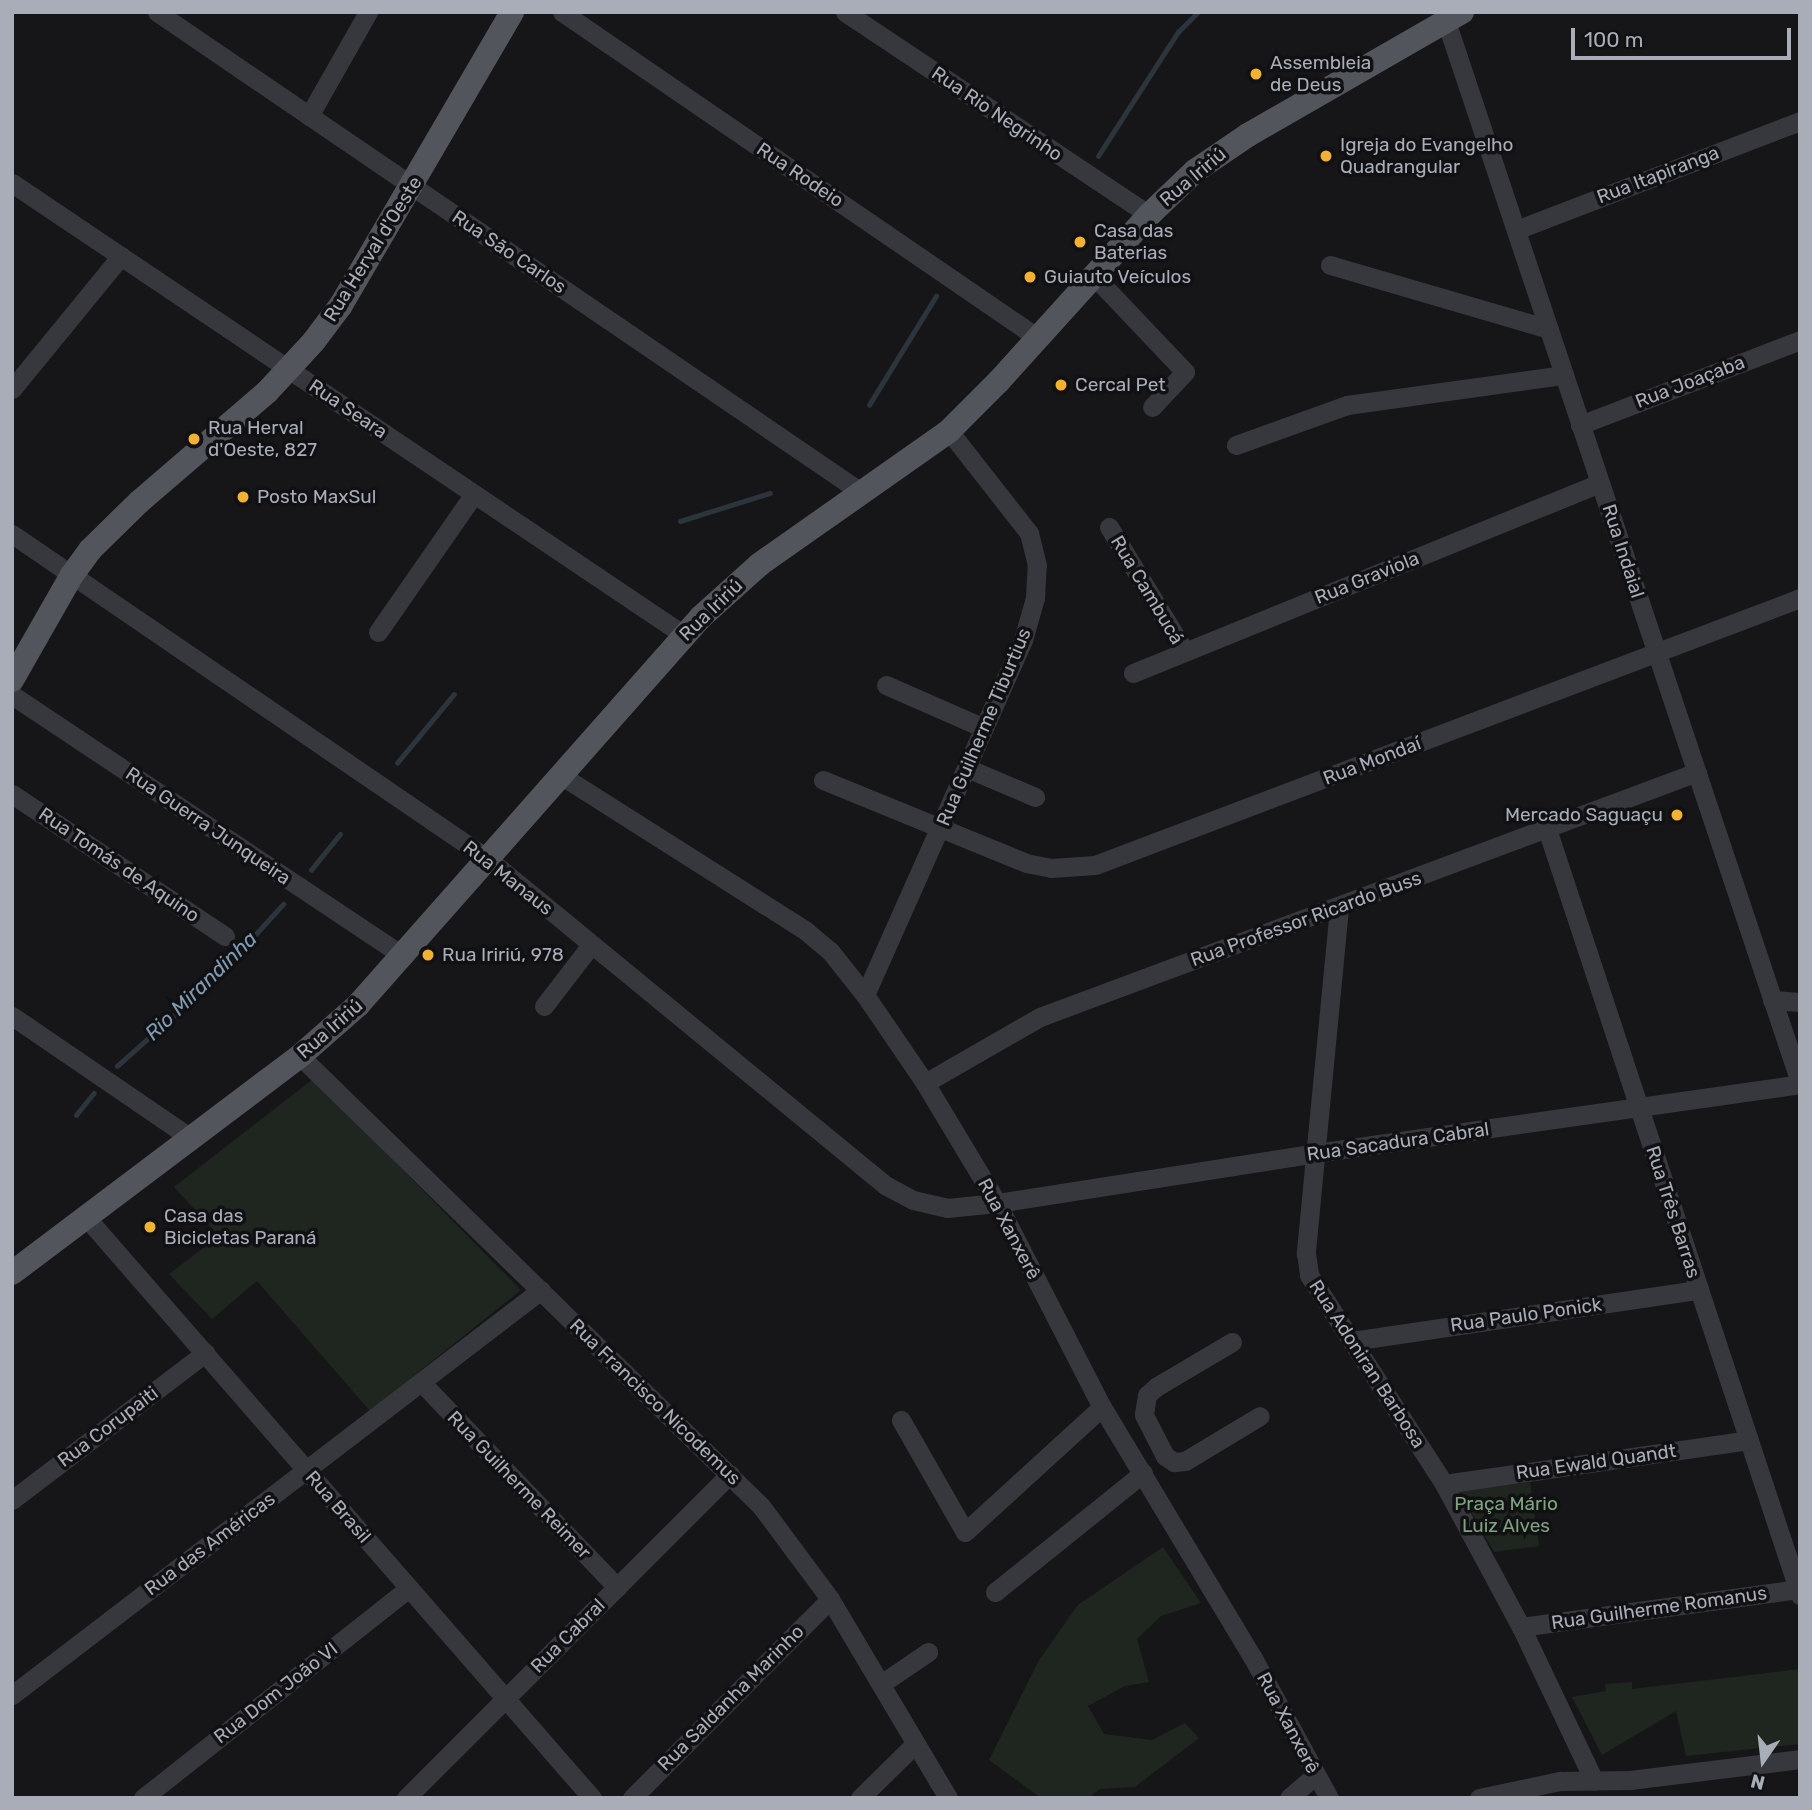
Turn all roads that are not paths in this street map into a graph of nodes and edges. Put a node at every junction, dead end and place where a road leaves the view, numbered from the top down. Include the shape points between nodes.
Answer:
1 (157, 12) edge
2 (368, 12) edge
3 (512, 12) edge
4 (562, 12) edge
5 (845, 12) edge
6 (1454, 17) edge
7 (309, 116) junction
8 (1800, 121) edge
9 (412, 186) junction
10 (15, 190) edge
11 (1149, 215) junction
12 (1516, 230) junction
13 (121, 256) junction
14 (1330, 265) dead end
15 (1094, 276) junction
16 (1549, 329) junction
17 (1038, 338) junction
18 (1800, 340) edge
19 (289, 370) junction
20 (1564, 375) junction
21 (12, 389) edge
22 (1152, 407) dead end
23 (1580, 425) junction
24 (949, 431) junction
25 (1236, 445) dead end
26 (1600, 483) junction
27 (861, 492) junction
28 (474, 494) junction
29 (1109, 527) dead end
30 (12, 534) edge
31 (72, 575) junction
32 (1800, 598) edge
33 (377, 632) dead end
34 (684, 635) junction
35 (1185, 652) junction
36 (1657, 652) junction
37 (1133, 673) dead end
38 (12, 680) edge
39 (886, 685) dead end
40 (12, 695) edge
41 (984, 728) junction
42 (967, 768) junction
43 (1697, 772) junction
44 (562, 776) junction
45 (823, 780) dead end
46 (12, 793) edge
47 (1035, 797) dead end
48 (940, 829) junction
49 (1547, 829) junction
50 (488, 859) junction
51 (1339, 908) junction
52 (225, 936) dead end
53 (591, 945) junction
54 (404, 956) junction
55 (865, 995) junction
56 (1772, 1000) junction
57 (1800, 1002) edge
58 (544, 1006) dead end
59 (12, 1016) edge
60 (300, 1055) junction
61 (925, 1083) junction
62 (1800, 1083) edge
63 (1639, 1107) junction
64 (191, 1138) junction
65 (1316, 1153) junction
66 (997, 1203) junction
67 (85, 1216) junction
68 (12, 1273) edge
69 (541, 1290) junction
70 (1699, 1290) junction
71 (1352, 1341) junction
72 (1232, 1342) dead end
73 (205, 1353) junction
74 (421, 1382) junction
75 (1102, 1407) junction
76 (1260, 1416) dead end
77 (901, 1420) dead end
78 (1148, 1424) junction
79 (1749, 1440) junction
80 (1123, 1441) junction
81 (306, 1470) junction
82 (1143, 1473) junction
83 (730, 1474) junction
84 (1444, 1484) junction
85 (12, 1500) edge
86 (617, 1587) junction
87 (409, 1588) junction
88 (995, 1591) dead end
89 (1799, 1592) edge
90 (830, 1599) junction
91 (1521, 1627) junction
92 (928, 1652) dead end
93 (881, 1684) junction
94 (12, 1695) edge
95 (505, 1699) junction
96 (916, 1743) junction
97 (1800, 1759) edge
98 (1315, 1775) junction
99 (1594, 1781) junction
100 (143, 1798) edge
101 (406, 1798) edge
102 (592, 1798) edge
103 (632, 1798) edge
104 (860, 1798) edge
105 (948, 1798) edge
106 (1289, 1798) edge
107 (1329, 1798) edge
108 (1479, 1798) edge

1 - 7 street, Rua São Carlos
2 - 7 street
3 - 9 main road, Rua Herval d'Oeste
4 - 17 street, Rua Rodeio
5 - 11 street, Rua Rio Negrinho
6 - 11 main road, Rua Iririú via 1219,153
6 - 12 street, Rua Indaial
7 - 9 street, Rua São Carlos
8 - 12 street, Rua Itapiranga
9 - 19 main road, Rua Herval d'Oeste via 341,306
9 - 27 street, Rua São Carlos
10 - 13 street, Rua Seara
11 - 15 main road, Rua Iririú
12 - 16 street, Rua Indaial
13 - 19 street, Rua Seara
13 - 21 street
14 - 16 street
15 - 17 main road, Rua Iririú
15 - 22 street via 1185,372
16 - 20 street, Rua Indaial
17 - 24 main road, Rua Iririú
18 - 23 street, Rua Joaçaba
19 - 28 street, Rua Seara
19 - 31 main road, Rua Herval d'Oeste via 122,517
20 - 23 street, Rua Indaial
20 - 25 street via 1347,405
23 - 26 street, Rua Indaial
24 - 27 main road, Rua Iririú
24 - 41 street, Rua Guilherme Tiburtius via 1021,520 1037,565 1030,621
26 - 35 street, Rua Graviola
26 - 36 street, Rua Indaial
27 - 34 main road, Rua Iririú via 760,564
28 - 33 street
28 - 34 street, Rua Seara
29 - 35 street, Rua Cambucá
30 - 31 street, Rua Manaus
31 - 38 main road, Rua Herval d'Oeste
31 - 50 street, Rua Manaus
32 - 36 street, Rua Mondaí
34 - 44 main road, Rua Iririú
35 - 37 street, Rua Graviola
36 - 43 street, Rua Indaial
36 - 48 street, Rua Mondaí via 1095,865 1051,868 1026,863
39 - 41 street
40 - 54 street, Rua Guerra Junqueira
41 - 42 street, Rua Guilherme Tiburtius
42 - 47 street
42 - 48 street, Rua Guilherme Tiburtius
43 - 49 street, Rua Professor Ricardo Buss
43 - 56 street, Rua Indaial
44 - 50 main road, Rua Iririú
44 - 55 street, Rua Xanxerê via 806,931 830,951
45 - 48 street, Rua Mondaí
46 - 52 street, Rua Tomás de Aquino
48 - 55 street, Rua Guilherme Tiburtius
49 - 51 street, Rua Professor Ricardo Buss
49 - 63 street, Rua Três Barras
50 - 53 street, Rua Manaus
50 - 54 main road, Rua Iririú
51 - 61 street, Rua Professor Ricardo Buss via 1040,1017
51 - 65 street, Rua Adoniran Barbosa
53 - 58 street
53 - 66 street, Rua Manaus via 885,1185 932,1206 965,1208
54 - 60 main road, Rua Iririú via 358,1005
55 - 61 street, Rua Xanxerê
56 - 57 street
56 - 62 street, Rua Indaial
59 - 64 street
60 - 64 main road, Rua Iririú
60 - 69 street, Rua Francisco Nicodemus
61 - 66 street, Rua Xanxerê
62 - 63 street, Rua Sacadura Cabral
63 - 65 street, Rua Sacadura Cabral
63 - 70 street, Rua Três Barras
64 - 67 main road, Rua Iririú
65 - 66 street, Rua Sacadura Cabral
65 - 71 street, Rua Adoniran Barbosa via 1307,1265 1315,1288
66 - 75 street, Rua Xanxerê
67 - 68 main road, Rua Iririú
67 - 73 street, Rua Brasil
69 - 74 street, Rua das Américas
69 - 83 street, Rua Francisco Nicodemus
70 - 71 street, Rua Paulo Ponick
70 - 79 street, Rua Três Barras
71 - 84 street, Rua Adoniran Barbosa
72 - 78 street via 1147,1395
73 - 81 street, Rua Brasil
73 - 85 street, Rua Corupaiti
74 - 81 street, Rua das Américas
74 - 86 street, Rua Guilherme Reimer
75 - 77 street via 965,1532
75 - 80 street, Rua Xanxerê
76 - 78 street via 1185,1461 1174,1462 1165,1456
78 - 80 street
79 - 84 street, Rua Ewald Quandt
79 - 89 street, Rua Três Barras
80 - 82 street, Rua Xanxerê
81 - 87 street, Rua Brasil
81 - 94 street, Rua das Américas
82 - 88 street
82 - 98 street, Rua Xanxerê via 1253,1658
83 - 86 street, Rua Cabral
83 - 90 street, Rua Francisco Nicodemus via 788,1539
84 - 91 street, Rua Adoniran Barbosa
86 - 95 street, Rua Cabral
87 - 95 street, Rua Brasil
87 - 100 street, Rua Dom João VI
89 - 91 street, Rua Guilherme Romanus
90 - 93 street, Rua Francisco Nicodemus
90 - 103 street, Rua Saldanha Marinho
91 - 99 street, Rua Adoniran Barbosa
92 - 93 street
93 - 96 street, Rua Francisco Nicodemus
95 - 101 street, Rua Cabral
95 - 102 street, Rua Brasil
96 - 104 street
96 - 105 street, Rua Francisco Nicodemus
97 - 99 street
98 - 106 street
98 - 107 street, Rua Xanxerê
99 - 108 street via 1560,1781

